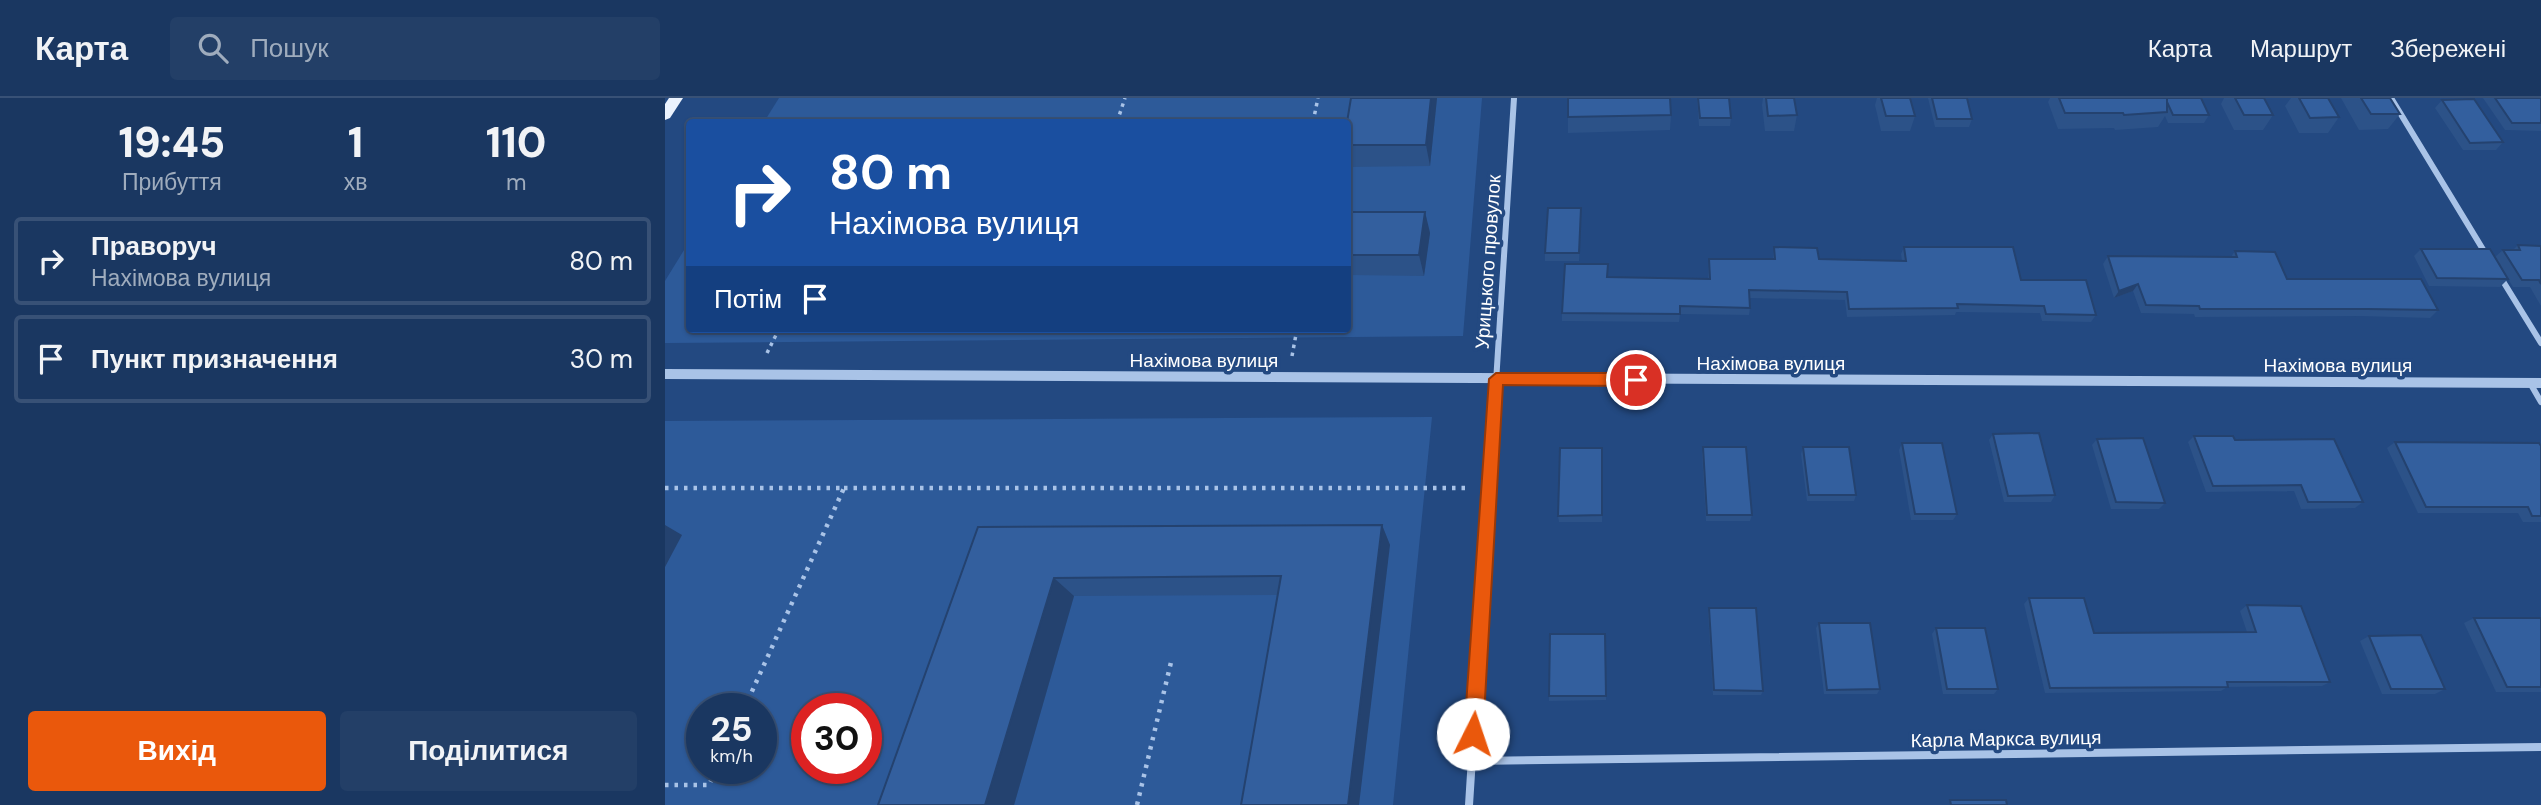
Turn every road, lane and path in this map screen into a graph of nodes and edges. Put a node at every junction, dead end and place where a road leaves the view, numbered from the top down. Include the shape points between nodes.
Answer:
1 (675, 98) edge
2 (1125, 98) edge
3 (1318, 98) edge
4 (1514, 98) edge
5 (2391, 98) edge
6 (665, 115) edge
7 (1118, 119) edge
8 (1314, 119) edge
9 (2491, 261) edge
10 (2498, 273) edge
11 (2541, 343) edge
12 (665, 374) edge
13 (1496, 379) junction
14 (2536, 383) edge
15 (2541, 402) edge
16 (665, 488) edge
17 (844, 488) junction
18 (1489, 488) junction
19 (1172, 658) dead end
20 (751, 693) edge
21 (2541, 747) edge
22 (1472, 761) junction
23 (709, 784) edge
24 (665, 785) edge
25 (1137, 805) edge
26 (1469, 805) edge

1 - 6 main road
2 - 7 path
3 - 8 path
4 - 13 street, Урицького провулок
5 - 9 street
10 - 11 street
12 - 13 street, Нахімова вулиця
13 - 14 street, Нахімова вулиця
13 - 18 street, Урицького провулок
14 - 15 street
16 - 17 path
17 - 18 path
17 - 20 path
18 - 22 street, Урицького провулок
19 - 25 path
21 - 22 street, Карла Маркса вулиця
22 - 26 street, Урицького провулок
23 - 24 path

